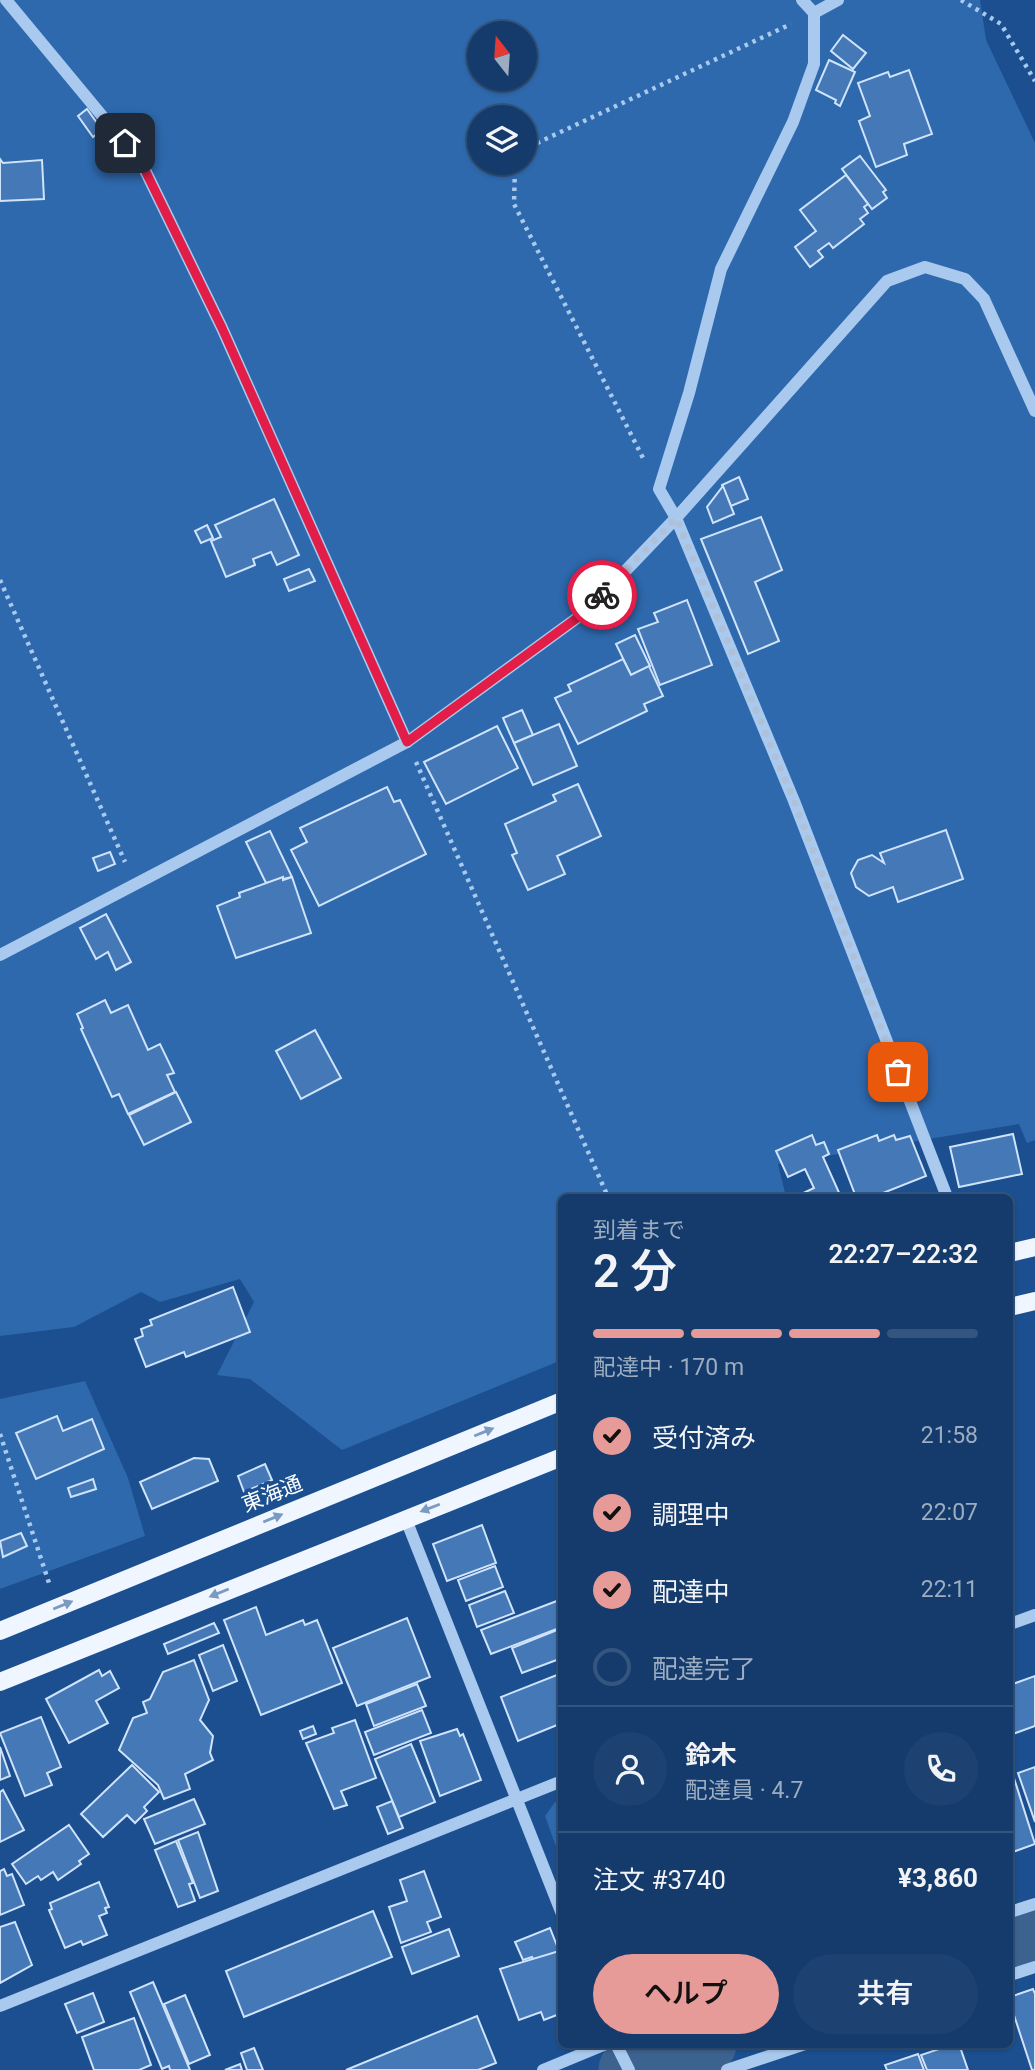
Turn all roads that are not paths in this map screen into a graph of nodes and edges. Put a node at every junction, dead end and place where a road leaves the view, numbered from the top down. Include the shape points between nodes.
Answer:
1 (6, 0) edge
2 (802, 0) edge
3 (838, 0) edge
4 (814, 13) junction
5 (1035, 411) edge
6 (676, 518) junction
7 (407, 742) junction
8 (0, 955) edge
9 (946, 1194) edge
10 (1035, 1247) edge
11 (1013, 1252) edge
12 (1035, 1301) edge
13 (1013, 1306) edge
14 (558, 1403) edge
15 (558, 1459) edge
16 (405, 1517) junction
17 (1035, 1615) edge
18 (1013, 1623) edge
19 (0, 1631) edge
20 (0, 1682) edge
21 (558, 1782) edge
22 (513, 1798) junction
23 (1035, 1904) edge
24 (558, 1905) edge
25 (1013, 1911) edge
26 (1035, 1967) edge
27 (1013, 1974) edge
28 (0, 2006) edge
29 (596, 2048) edge
30 (793, 2048) edge
31 (619, 2049) edge
32 (543, 2070) edge
33 (629, 2070) edge
34 (727, 2070) edge

1 - 7 street via 142,164 222,328
2 - 4 street
3 - 4 street
4 - 6 street via 814,64 793,122 721,269 659,489
5 - 6 street via 984,299 965,279 925,267 887,281
6 - 7 street via 588,610
6 - 9 street via 794,801
7 - 8 street
10 - 11 main road
12 - 13 main road
19 -> 14 main road, 東海通
15 -> 16 main road
16 -> 20 main road
16 - 22 street
17 - 18 street
21 - 22 street
22 - 24 street
22 - 28 street
23 - 25 street
26 - 27 street
29 - 32 street
30 - 34 street
31 - 33 street

